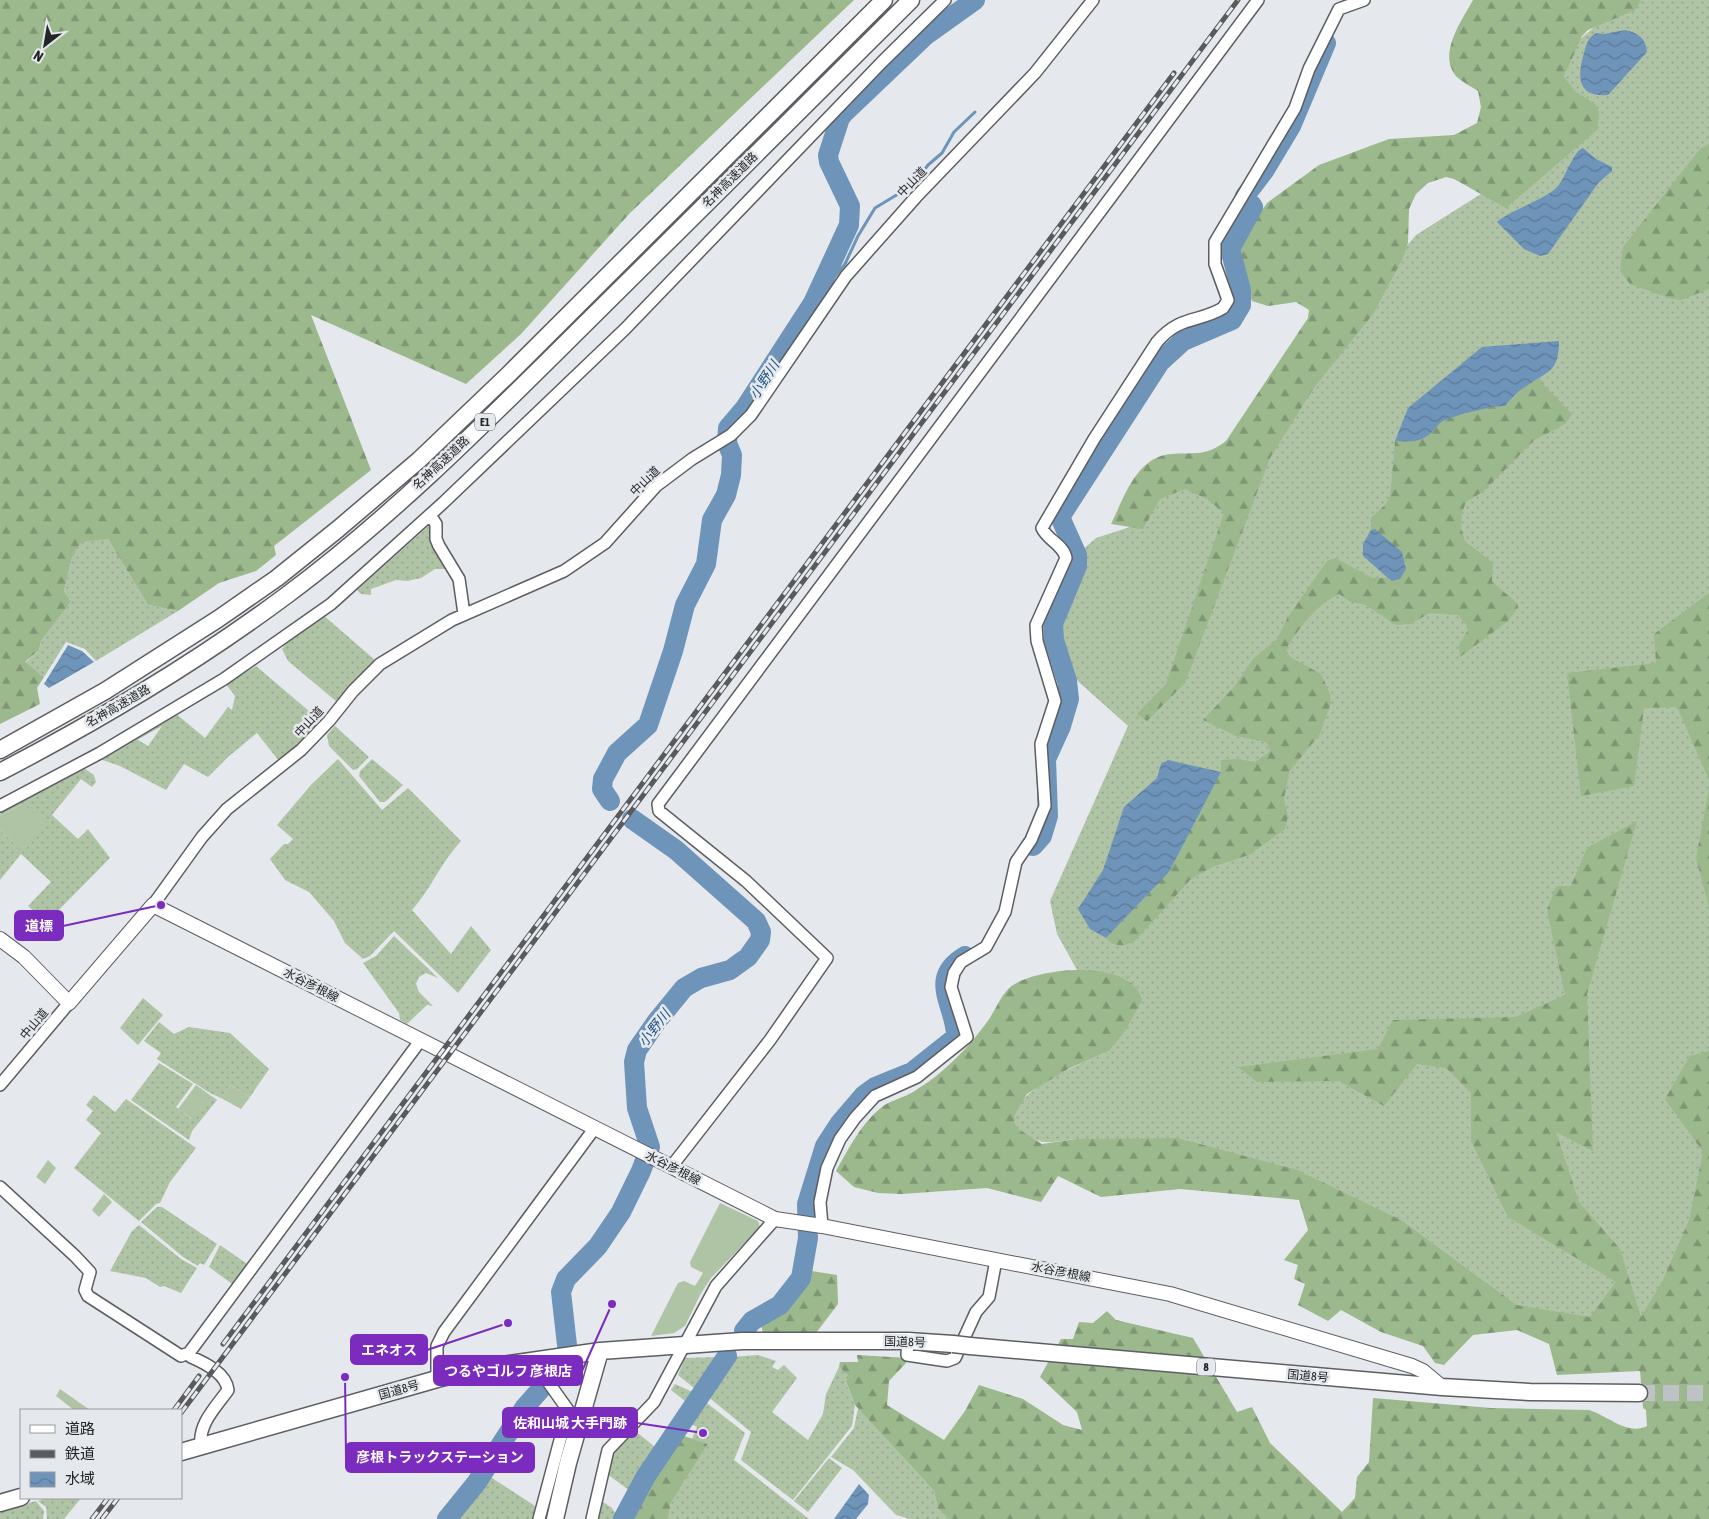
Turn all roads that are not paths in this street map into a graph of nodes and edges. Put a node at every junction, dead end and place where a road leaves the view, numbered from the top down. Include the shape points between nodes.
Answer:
1 (884, 0) edge
2 (911, 0) edge
3 (945, 0) edge
4 (1258, 0) edge
5 (1090, 1) edge
6 (1362, 1) edge
7 (430, 515) junction
8 (464, 614) junction
9 (0, 750) edge
10 (0, 772) edge
11 (0, 806) edge
12 (153, 905) junction
13 (0, 939) edge
14 (70, 1003) junction
15 (420, 1041) junction
16 (0, 1085) edge
17 (594, 1129) junction
18 (671, 1167) junction
19 (0, 1187) edge
20 (775, 1219) junction
21 (812, 1225) junction
22 (996, 1260) junction
23 (908, 1340) junction
24 (687, 1344) junction
25 (600, 1351) junction
26 (189, 1353) junction
27 (538, 1360) junction
28 (437, 1379) junction
29 (1442, 1387) junction
30 (1639, 1393) tunnel mouth
31 (201, 1446) junction
32 (182, 1452) edge
33 (20, 1497) edge
34 (0, 1503) edge
35 (539, 1519) edge
36 (555, 1519) edge
37 (592, 1519) edge

1 - 9 highway, 名神高速道路 / E1 via 509,374 419,460 338,529 218,619 104,691
2 - 10 highway, 名神高速道路 / E1 via 521,387 432,473 350,545 274,605 179,670
3 - 7 street via 632,322
4 - 18 street via 658,804 659,811 746,881 827,958 770,1040
5 - 8 street, 中山道 via 1035,72 846,276 751,415 727,437 692,458 656,486 605,543 564,571
6 - 21 street via 1339,10 1309,69 1295,108 1215,242 1216,264 1228,300 1218,311 1185,320 1156,342 1042,528 1062,548 1066,558 1036,625 1055,701 1041,744 1045,806 1031,840 1016,862 1005,912 986,948 961,962 954,973 951,987 967,1038 918,1077 875,1096 860,1113 840,1139 827,1168
7 - 8 street via 436,524 439,546 459,579
7 - 11 street via 331,604 224,679 100,754
8 - 12 street, 中山道 via 380,664 301,750 227,809 202,837
12 - 14 main road
12 - 15 main road, 水谷彦根線
13 - 14 main road via 24,957
14 - 16 street, 中山道
15 - 17 main road, 水谷彦根線
15 - 26 street
17 - 18 main road, 水谷彦根線
17 - 28 street via 444,1332 437,1346
18 - 20 main road, 水谷彦根線
19 - 26 street via 90,1272 85,1290 88,1296 180,1356
20 - 21 main road, 水谷彦根線
20 - 24 street via 716,1286
21 - 22 main road, 水谷彦根線
22 - 23 street via 989,1297 976,1312 955,1358 947,1361 906,1355
22 - 29 main road, 水谷彦根線 via 1170,1294 1412,1366 1423,1370
23 - 24 highway, 国道8号 / 8
23 - 29 highway, 国道8号 / 8, bridge
24 - 25 highway, 国道8号 / 8
24 - 37 street via 654,1402 608,1450
25 - 27 highway, 国道8号 / 8
25 - 36 highway
26 - 31 street via 224,1378 228,1390 202,1427 199,1436
27 - 28 highway, 国道8号 / 8 via 481,1368
27 - 35 street via 548,1382 568,1410
28 - 31 highway, 国道8号 / 8
29 - 30 highway, 国道8号 / 8
31 - 32 highway, 国道8号 / 8
33 - 34 highway

